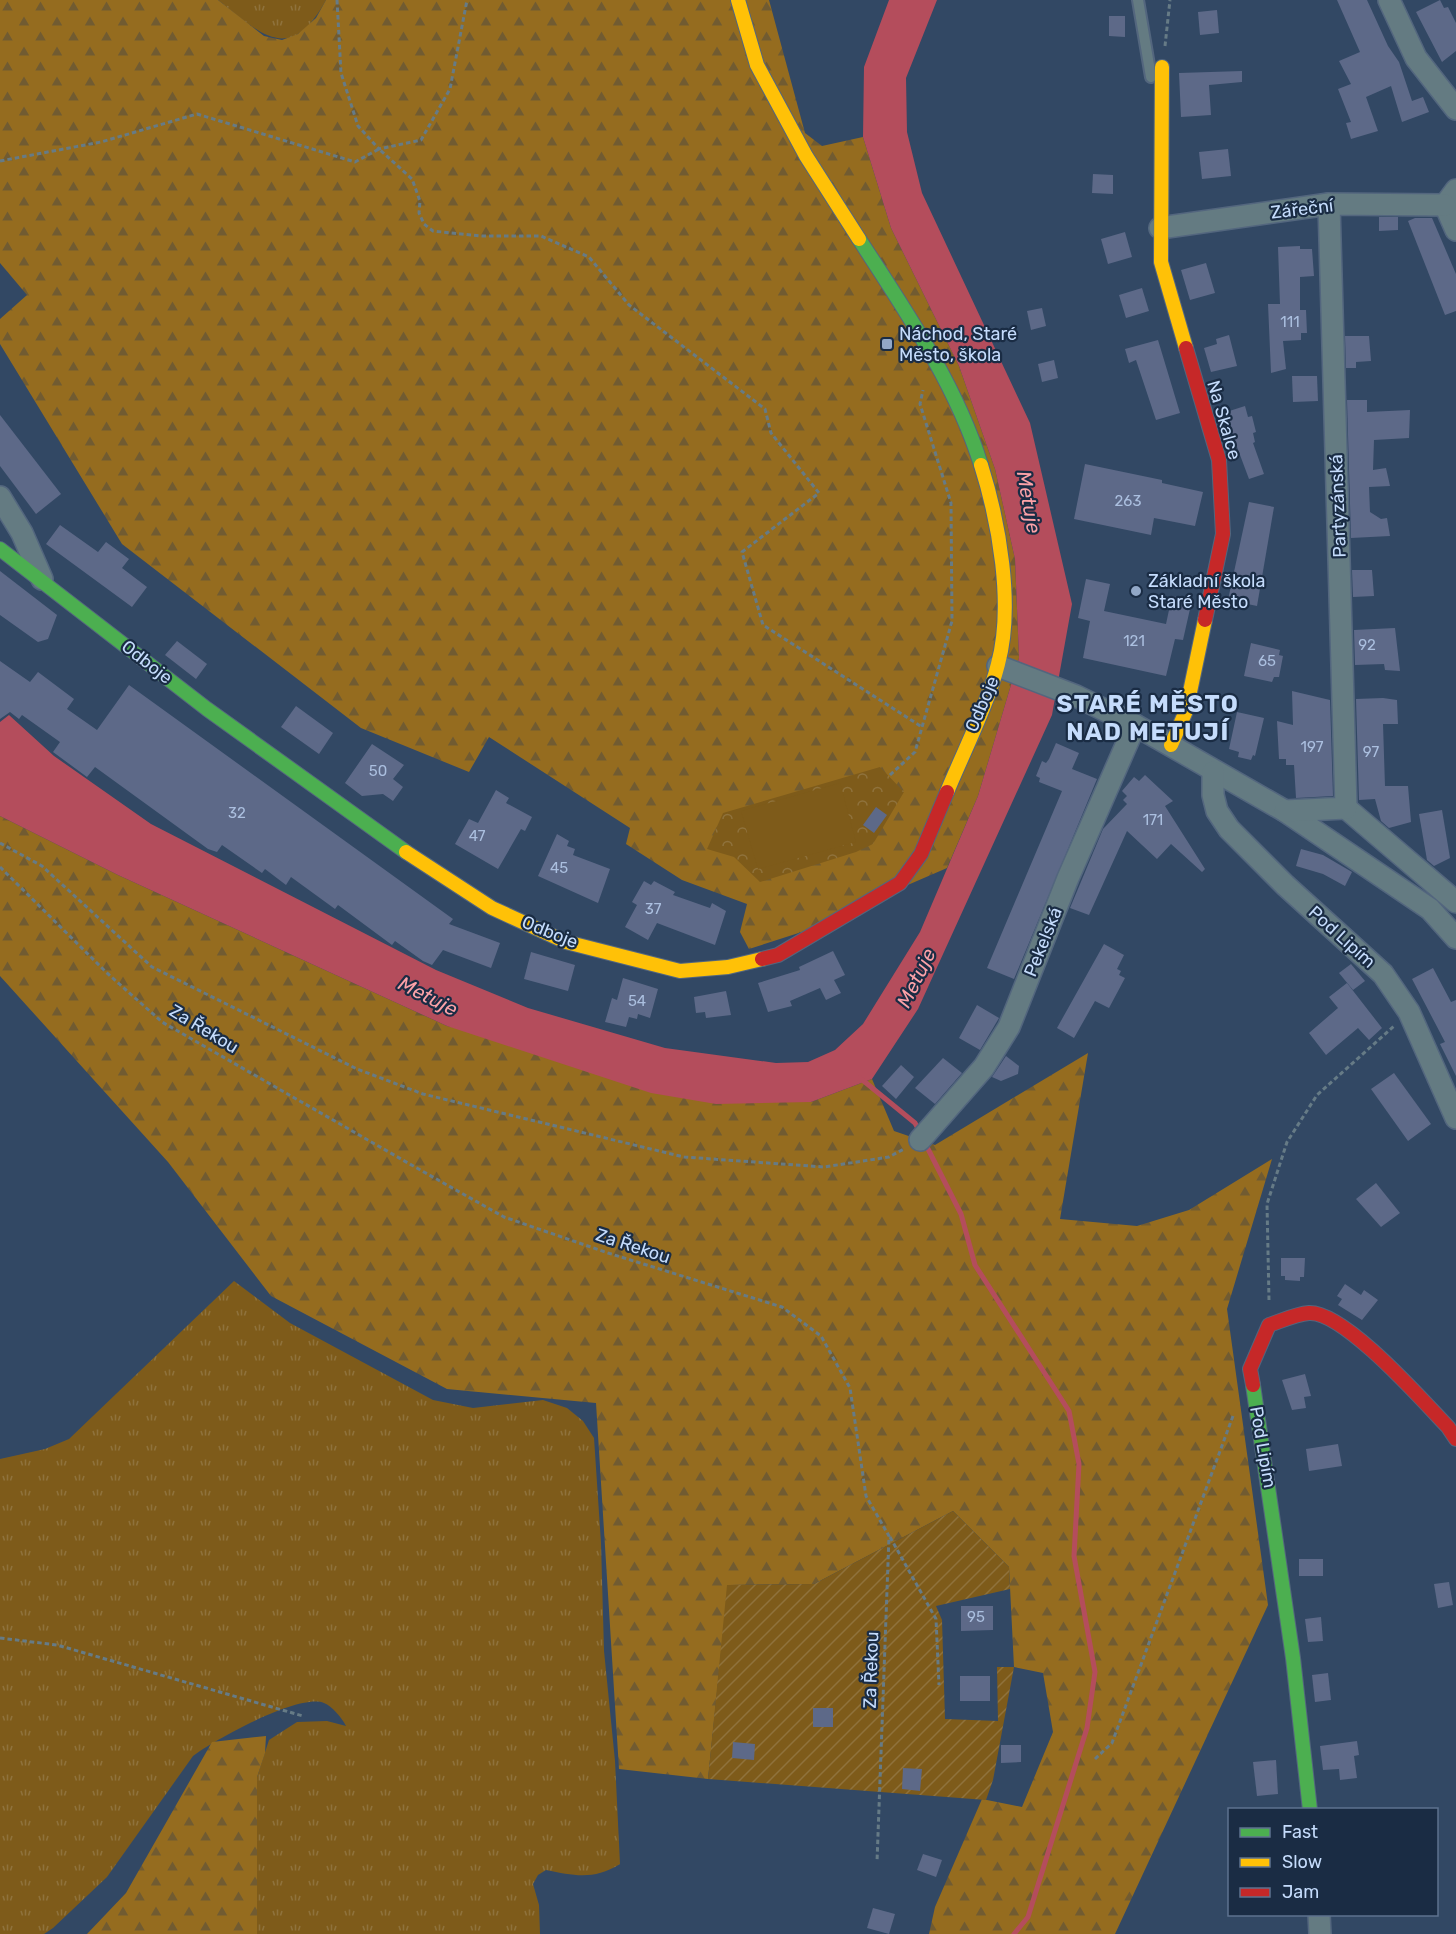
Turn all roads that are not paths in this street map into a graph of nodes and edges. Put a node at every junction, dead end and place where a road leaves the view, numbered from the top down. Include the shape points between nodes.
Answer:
1 (738, 0) edge
2 (1138, 0) edge
3 (1389, 0) edge
4 (1162, 67) road end
5 (1162, 102) junction
6 (1456, 108) edge
7 (1451, 198) edge
8 (1329, 204) junction
9 (1160, 228) junction
10 (1456, 230) edge
11 (0, 497) edge
12 (0, 549) edge
13 (44, 582) junction
14 (1005, 669) junction
15 (1135, 724) junction
16 (1171, 745) junction
17 (1213, 772) junction
18 (1346, 808) junction
19 (1285, 811) junction
20 (1456, 902) edge
21 (1456, 938) edge
22 (1456, 1118) edge
23 (920, 1140) road end
24 (1456, 1439) edge
25 (1310, 1808) edge
26 (1319, 1916) edge
27 (1320, 1934) edge

1 - 14 street, Odboje via 756,63 816,173 931,357 966,424 991,501 1000,556
2 - 5 lane, Na Skalce via 1149,71
3 - 6 street via 1416,57
4 - 5 street, Na Skalce
5 - 9 street, Na Skalce
7 - 8 street, Zářeční
7 - 10 street
8 - 9 street, Zářeční
8 - 18 street, Partyzánská
9 - 16 street, Na Skalce via 1161,262 1219,460 1223,504 1223,534 1189,700
11 - 13 street, Odboje
12 - 13 street, Odboje
13 - 14 street, Odboje via 216,716 423,865 492,908 566,942 680,971 728,967 778,955 900,883 921,854
14 - 15 street
15 - 16 street
15 - 23 street, Pekelská via 1009,1027 984,1067
16 - 17 street
17 - 19 street
17 - 22 street, Pod Lipím via 1215,803 1229,829 1383,974 1409,1012
18 - 19 street
18 - 20 street
19 - 21 street via 1430,909
24 - 25 street, Pod Lipím via 1380,1356 1342,1326 1311,1313 1269,1325 1250,1370 1286,1601
26 - 27 street

